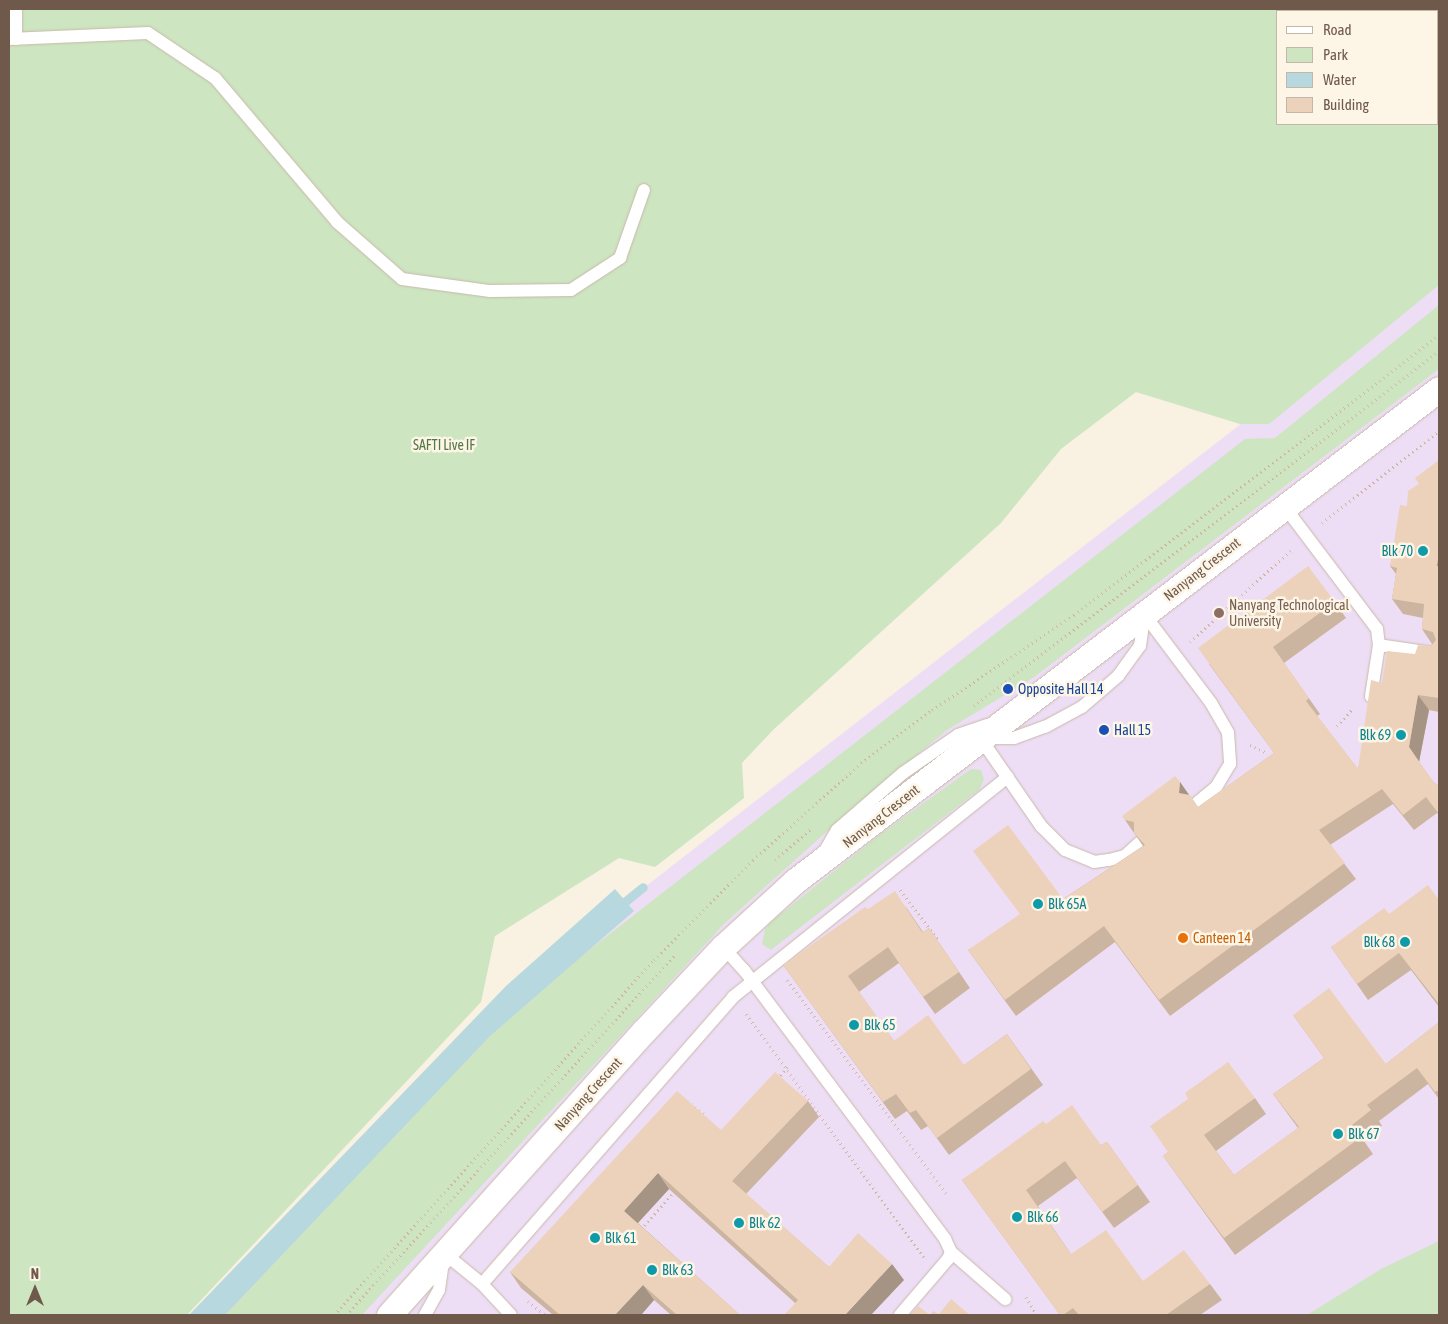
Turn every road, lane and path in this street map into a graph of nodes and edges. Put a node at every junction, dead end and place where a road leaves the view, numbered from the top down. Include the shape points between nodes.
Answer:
1 (16, 9) edge
2 (12, 39) edge
3 (644, 190) dead end
4 (1439, 389) edge
5 (1284, 506) junction
6 (1144, 614) junction
7 (1379, 645) junction
8 (1439, 654) edge
9 (1354, 701) dead end
10 (1369, 709) edge
11 (1010, 717) junction
12 (1337, 726) dead end
13 (981, 738) junction
14 (1250, 745) edge
15 (1265, 752) edge
16 (1008, 777) junction
17 (1196, 804) edge
18 (1139, 843) edge
19 (818, 865) junction
20 (909, 900) dead end
21 (939, 941) edge
22 (723, 947) junction
23 (774, 961) junction
24 (752, 981) junction
25 (733, 996) junction
26 (787, 1067) junction
27 (774, 1082) edge
28 (687, 1097) edge
29 (707, 1116) edge
30 (677, 1189) edge
31 (946, 1193) dead end
32 (640, 1231) edge
33 (951, 1252) junction
34 (444, 1253) junction
35 (933, 1279) junction
36 (482, 1284) junction
37 (1025, 1294) edge
38 (1006, 1300) dead end
39 (397, 1307) edge
40 (379, 1315) edge
41 (426, 1315) edge
42 (511, 1315) edge
43 (900, 1315) edge
44 (1037, 1315) edge

1 - 2 lane
2 - 3 lane via 148,33 215,78 337,222 402,279 490,291 571,290 620,258
4 - 5 street, Nanyang Crescent
5 - 6 street, Nanyang Crescent
5 - 7 lane via 1365,611 1377,629
6 - 11 street, Nanyang Crescent
6 - 13 lane via 1140,646 1118,676 1082,707 1045,727 1014,738
6 - 17 lane via 1220,716 1228,733 1230,764 1216,787
7 - 8 lane
7 - 10 lane
9 - 12 path via 1352,711
11 - 13 street, Nanyang Crescent
11 - 19 lane via 958,735 902,773 837,830
13 - 16 lane
13 - 19 street, Nanyang Crescent
14 - 15 path
16 - 18 lane via 1041,826 1071,854 1094,862 1109,860 1125,856
16 - 23 lane
19 - 22 street, Nanyang Crescent
20 - 21 path
22 - 24 lane
22 - 34 street, Nanyang Crescent
23 - 24 lane
23 - 31 path
24 - 25 lane
24 - 33 lane via 945,1239
25 - 26 path
25 - 36 lane
26 - 27 path
26 - 35 path via 931,1268
28 - 29 path
30 - 32 path
33 - 35 lane
33 - 38 lane
34 - 36 lane
34 - 39 street, Nanyang Crescent
34 - 41 lane via 439,1290
35 - 43 lane
36 - 42 lane
37 - 44 path
39 - 40 lane

